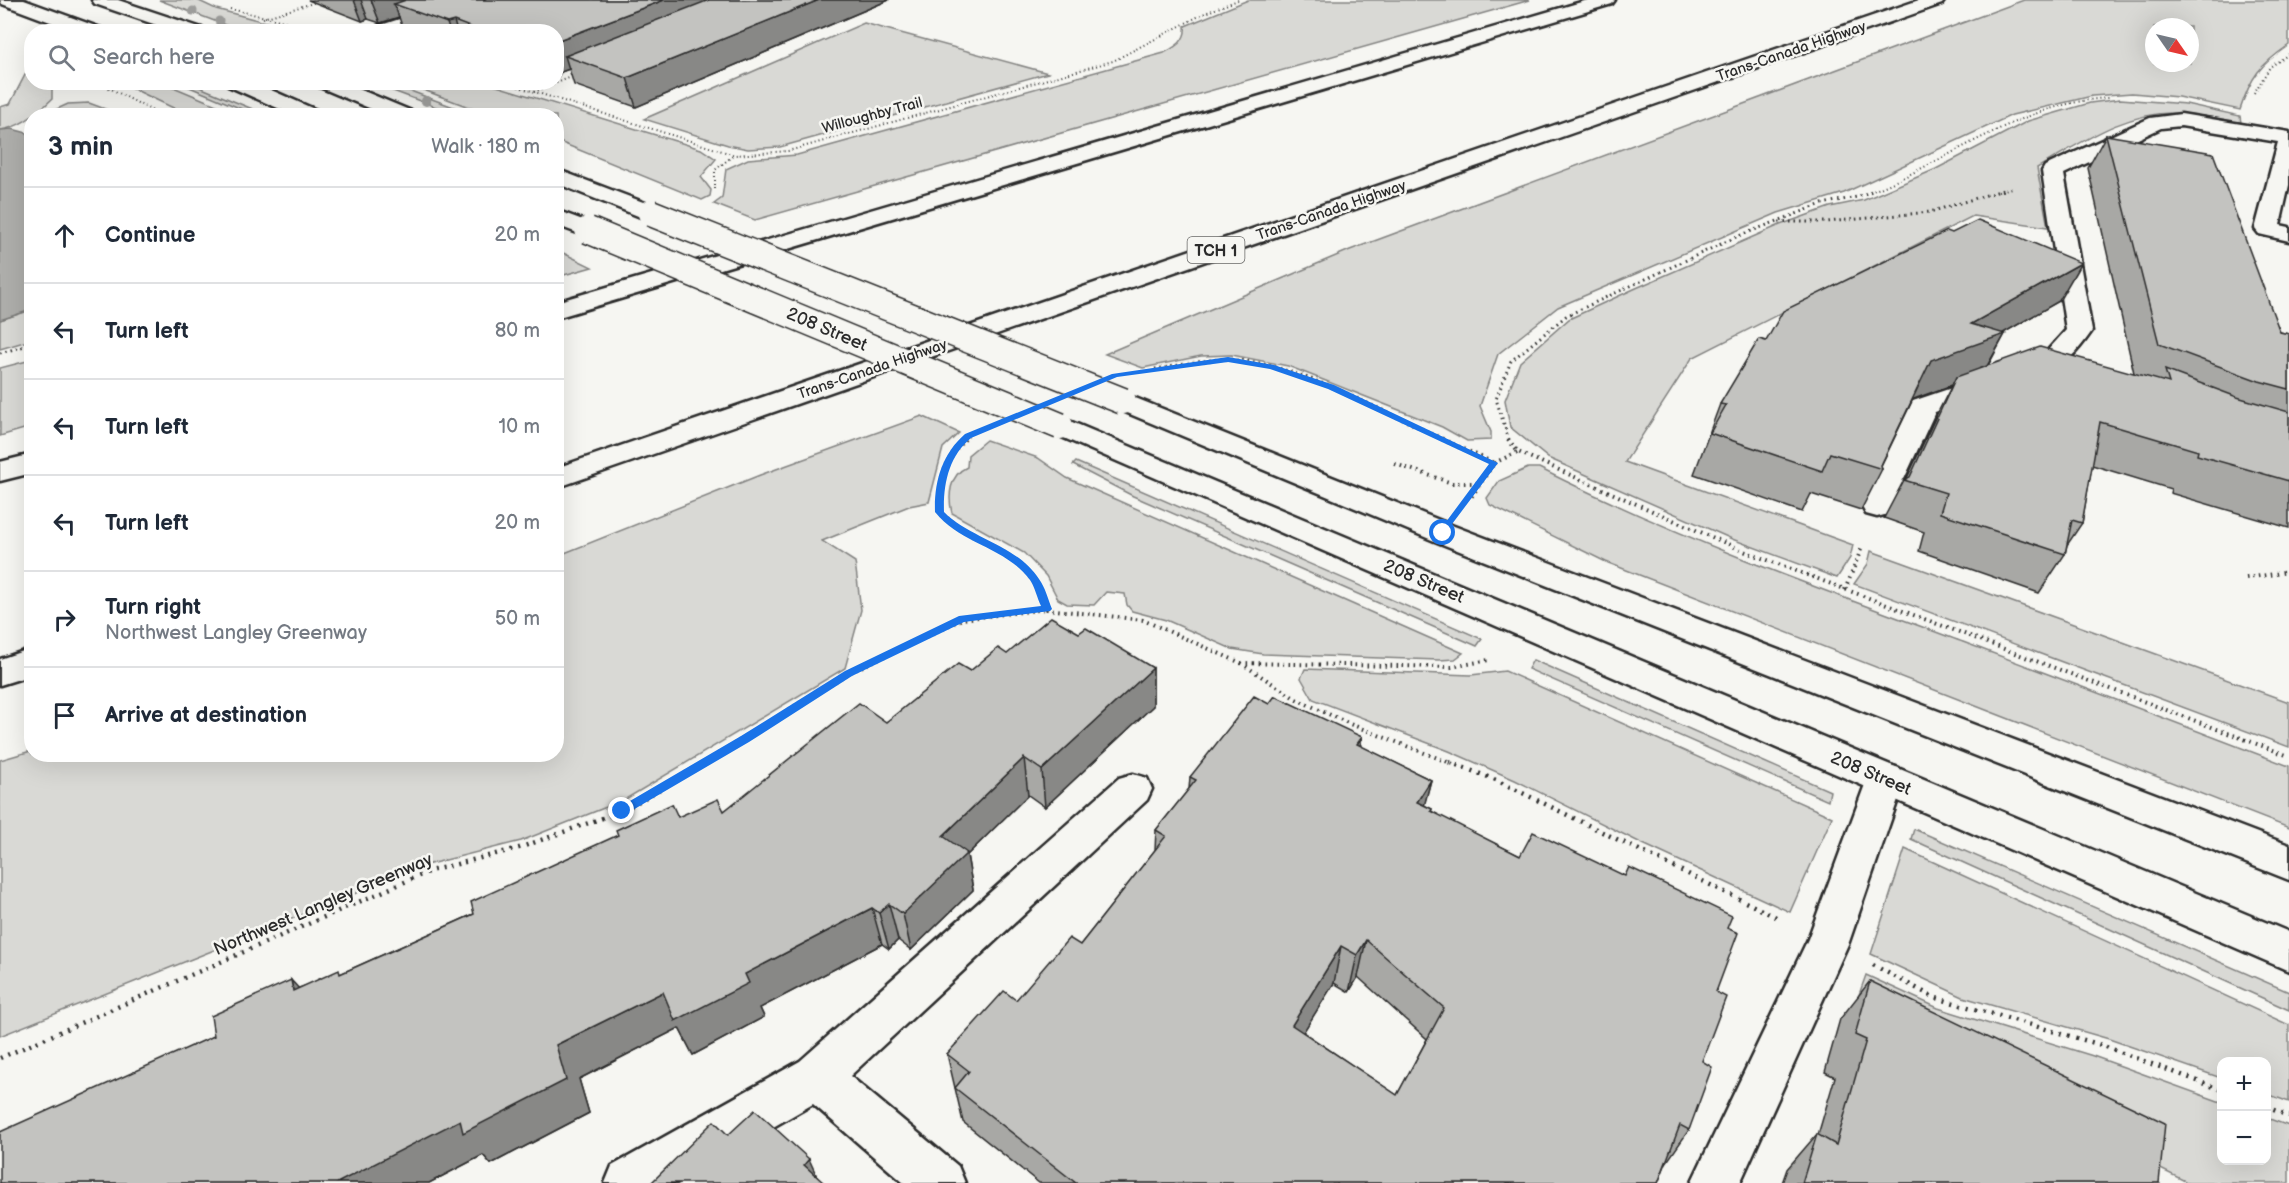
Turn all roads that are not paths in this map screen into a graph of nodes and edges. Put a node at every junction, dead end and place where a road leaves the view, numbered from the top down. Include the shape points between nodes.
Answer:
1 (8, 0) edge
2 (101, 0) edge
3 (475, 0) edge
4 (1606, 0) edge
5 (1936, 0) edge
6 (73, 24) edge
7 (172, 24) edge
8 (402, 24) edge
9 (254, 90) edge
10 (343, 90) edge
11 (295, 108) edge
12 (387, 108) edge
13 (2289, 139) edge
14 (564, 178) edge
15 (564, 220) edge
16 (2289, 234) edge
17 (564, 308) edge
18 (24, 465) edge
19 (0, 472) edge
20 (564, 476) edge
21 (1877, 507) edge
22 (24, 664) edge
23 (0, 672) edge
24 (1886, 779) junction
25 (1133, 789) dead end
26 (2289, 863) edge
27 (2289, 952) edge
28 (816, 1077) junction
29 (629, 1183) edge
30 (941, 1183) edge
31 (1715, 1183) edge

1 - 6 main road
2 - 7 main road
3 - 8 main road
4 - 17 main road
5 - 20 main road, Trans-Canada Highway / TCH 1
9 - 11 main road
10 - 12 main road
13 - 16 main road via 2267,230
13 - 21 main road via 2181,120 2157,122 2053,171 2079,331 2041,368 1923,407
14 - 26 main road, bridge via 1443,533
15 - 24 main road, 208 Street, bridge via 1060,426
18 - 19 main road
22 - 23 main road
24 - 27 main road, 208 Street
24 - 31 main road via 1828,942
25 - 28 main road
28 - 29 main road
28 - 30 main road

